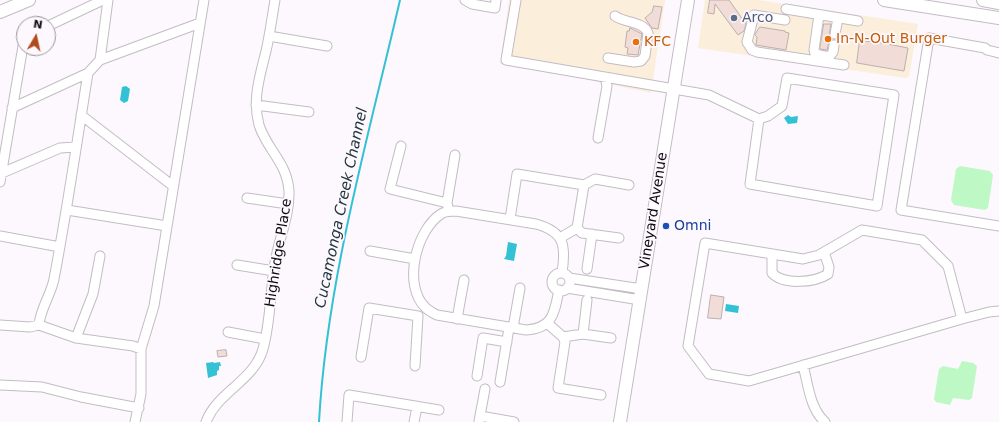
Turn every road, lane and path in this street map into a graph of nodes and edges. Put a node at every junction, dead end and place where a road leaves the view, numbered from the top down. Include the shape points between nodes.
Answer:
1 (29, 0) edge
2 (103, 0) edge
3 (108, 0) edge
4 (204, 0) edge
5 (275, 0) edge
6 (465, 0) edge
7 (496, 0) edge
8 (516, 0) edge
9 (688, 0) edge
10 (884, 0) edge
11 (983, 0) edge
12 (999, 3) edge
13 (786, 9) dead end
14 (0, 12) edge
15 (819, 15) junction
16 (615, 16) dead end
17 (838, 18) junction
18 (999, 18) edge
19 (784, 20) dead end
20 (858, 21) dead end
21 (56, 22) edge
22 (200, 23) junction
23 (835, 34) dead end
24 (269, 36) junction
25 (834, 45) dead end
26 (327, 46) dead end
27 (999, 53) edge
28 (21, 56) edge
29 (608, 58) dead end
30 (100, 60) junction
31 (844, 65) dead end
32 (88, 72) junction
33 (605, 77) junction
34 (673, 89) junction
35 (256, 105) junction
36 (12, 108) junction
37 (309, 112) dead end
38 (81, 115) junction
39 (759, 119) junction
40 (598, 138) dead end
41 (401, 146) dead end
42 (76, 147) junction
43 (455, 155) dead end
44 (1, 178) edge
45 (584, 185) junction
46 (629, 185) dead end
47 (173, 186) junction
48 (246, 198) dead end
49 (288, 204) junction
50 (448, 207) junction
51 (67, 210) junction
52 (510, 219) junction
53 (167, 226) junction
54 (999, 226) edge
55 (577, 228) junction
56 (592, 234) junction
57 (0, 236) edge
58 (560, 238) junction
59 (619, 238) dead end
60 (60, 247) junction
61 (370, 251) dead end
62 (824, 252) junction
63 (772, 254) junction
64 (100, 256) dead end
65 (415, 259) junction
66 (237, 265) dead end
67 (587, 269) dead end
68 (274, 271) junction
69 (565, 275) junction
70 (464, 280) dead end
71 (520, 288) dead end
72 (563, 289) junction
73 (641, 294) junction
74 (587, 300) dead end
75 (426, 308) junction
76 (999, 311) edge
77 (418, 316) junction
78 (457, 319) junction
79 (962, 319) junction
80 (548, 323) junction
81 (0, 325) edge
82 (38, 325) junction
83 (511, 328) junction
84 (228, 332) dead end
85 (582, 334) junction
86 (563, 337) junction
87 (76, 338) junction
88 (611, 338) dead end
89 (265, 339) junction
90 (506, 342) junction
91 (141, 349) junction
92 (361, 357) dead end
93 (415, 366) dead end
94 (803, 366) junction
95 (477, 376) dead end
96 (500, 382) dead end
97 (0, 385) edge
98 (485, 389) dead end
99 (601, 395) dead end
100 (417, 407) junction
101 (138, 408) junction
102 (439, 410) dead end
103 (480, 419) edge
104 (135, 422) edge
105 (206, 422) edge
106 (347, 422) edge
107 (414, 422) edge
108 (514, 422) edge
109 (620, 422) edge
110 (825, 422) edge

1 - 14 main road
2 - 21 street
3 - 30 street
4 - 22 street
5 - 24 street, Highridge Place
6 - 7 street via 472,4 495,8
8 - 33 street via 506,60
9 - 34 main road, Vineyard Avenue
10 - 18 main road
11 - 12 main road
13 - 15 street
15 - 17 street
15 - 25 street via 815,54 829,57
16 - 29 street via 647,29 645,56 641,61 634,62
17 - 20 street
17 - 23 street
19 - 31 street via 754,15 747,42 752,50
22 - 30 street
22 - 47 street
24 - 26 street
24 - 35 street, Highridge Place via 259,78
27 - 54 street via 929,38 901,210
28 - 36 street
30 - 32 street
32 - 36 street
32 - 38 street
33 - 34 street
33 - 40 street via 607,86
34 - 39 street via 709,95
34 - 73 main road, Vineyard Avenue
35 - 37 street
35 - 49 street, Highridge Place via 264,136 288,180
36 - 44 street
38 - 42 street
38 - 47 street
39 - 39 street via 782,106 787,78 894,95 877,206 750,184
41 - 50 street via 390,189
42 - 44 street via 60,148
42 - 51 street
43 - 50 street
45 - 46 street via 595,179
45 - 52 street via 517,174
45 - 55 street
47 - 53 street
48 - 49 street
49 - 68 street, Highridge Place
50 - 52 street via 456,211
50 - 65 street via 422,236
51 - 53 street
51 - 60 street
52 - 58 street via 546,227 556,232
53 - 91 street via 154,306
55 - 56 street via 582,233
55 - 58 street
56 - 59 street
56 - 67 street
57 - 60 street
58 - 69 street
60 - 82 street via 54,282 39,316
61 - 65 street
62 - 63 street via 803,259
62 - 63 street via 829,267 828,274 822,278 795,281 776,278 772,273
62 - 79 street via 862,230 922,240 948,266
63 - 94 street via 705,243 688,346 709,374 749,381
64 - 87 street via 93,294
65 - 75 street via 418,297
66 - 68 street
68 - 89 street, Highridge Place
69 - 72 street via 570,282
69 - 72 street via 554,276 552,280 554,288
69 - 73 street
70 - 78 street
71 - 83 street
72 - 73 street
72 - 80 street
73 - 109 main road, Vineyard Avenue
74 - 85 street
75 - 77 street
75 - 78 street via 437,315
76 - 79 street
77 - 92 street via 368,308
77 - 93 street
78 - 83 street
79 - 94 street
80 - 83 street via 534,330
80 - 86 street
81 - 82 street
82 - 87 street
83 - 90 street
84 - 89 street
85 - 86 street
85 - 88 street
86 - 99 street via 565,342 558,388
87 - 91 street
89 - 105 street, Highridge Place via 259,359 252,370 213,408
90 - 95 street via 483,338
90 - 96 street
91 - 101 street via 141,394
94 - 110 street via 813,403
97 - 101 street via 42,387
98 - 103 street
100 - 102 street
100 - 106 street via 349,395
100 - 107 street
101 - 104 street
103 - 108 street

